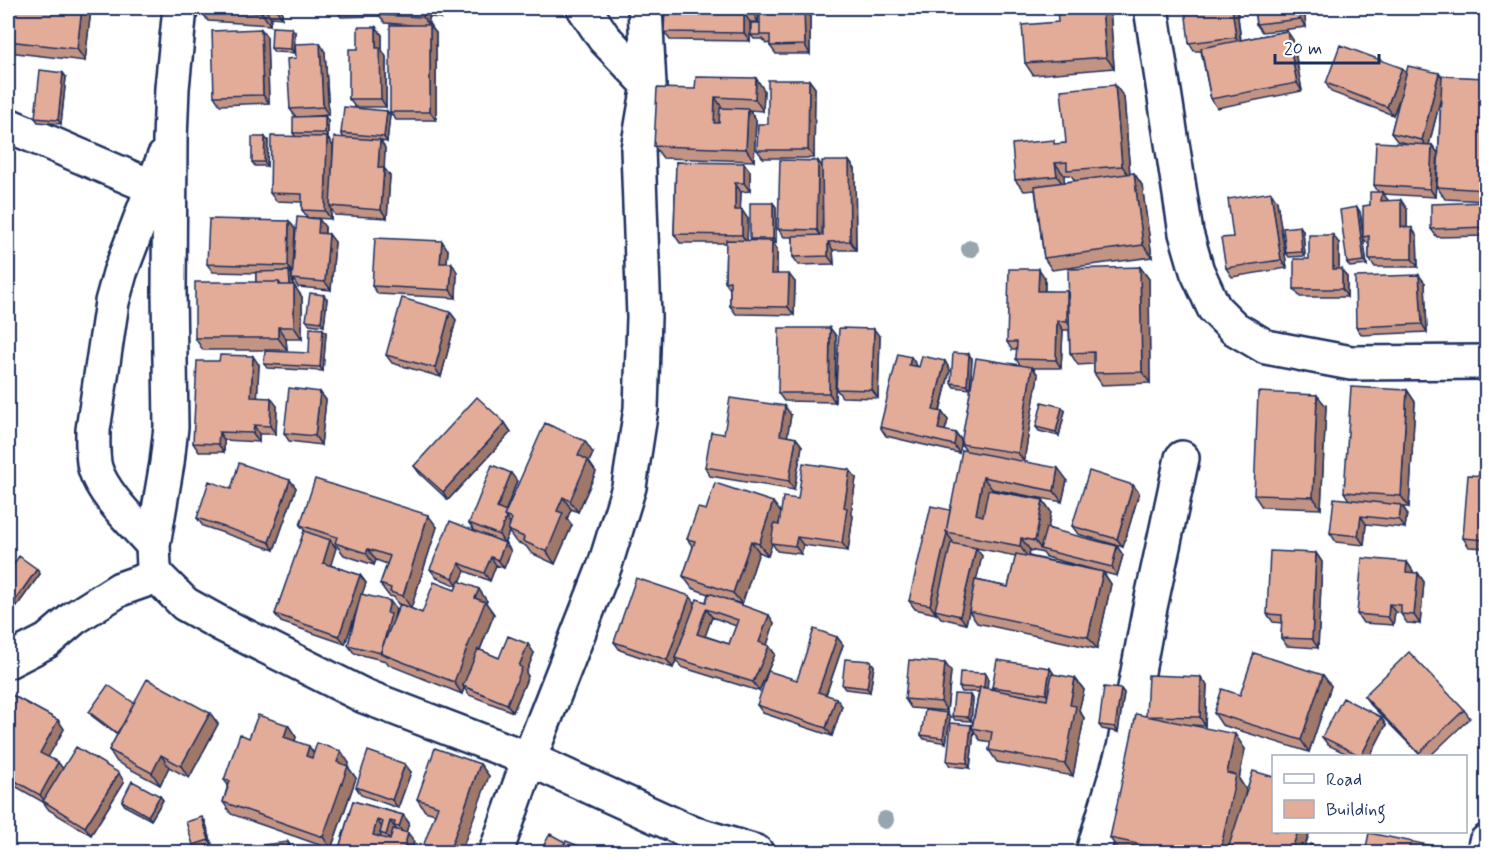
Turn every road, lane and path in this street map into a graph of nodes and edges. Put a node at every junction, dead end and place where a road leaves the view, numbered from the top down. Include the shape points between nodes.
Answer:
1 (180, 8) edge
2 (584, 8) edge
3 (645, 8) edge
4 (1151, 8) edge
5 (649, 84) junction
6 (8, 125) edge
7 (170, 140) junction
8 (152, 187) junction
9 (1486, 362) edge
10 (1182, 458) dead end
11 (155, 560) junction
12 (8, 661) edge
13 (529, 759) junction
14 (1486, 842) edge
15 (496, 852) edge
16 (756, 852) edge
17 (1093, 852) edge
18 (1484, 852) edge

1 - 7 street
2 - 5 street via 604,38
3 - 5 street
4 - 9 street via 1186,232 1197,271 1214,308 1233,328 1266,347 1352,363
5 - 13 street via 638,149 644,318 641,409 629,487 605,565
6 - 8 street
7 - 8 street
7 - 11 street via 171,427
8 - 11 street via 112,302 93,448 96,471
10 - 17 street via 1124,748
11 - 12 street via 47,641
11 - 13 street via 185,604 223,625 364,696
13 - 15 street
13 - 16 street via 692,833
14 - 18 street

